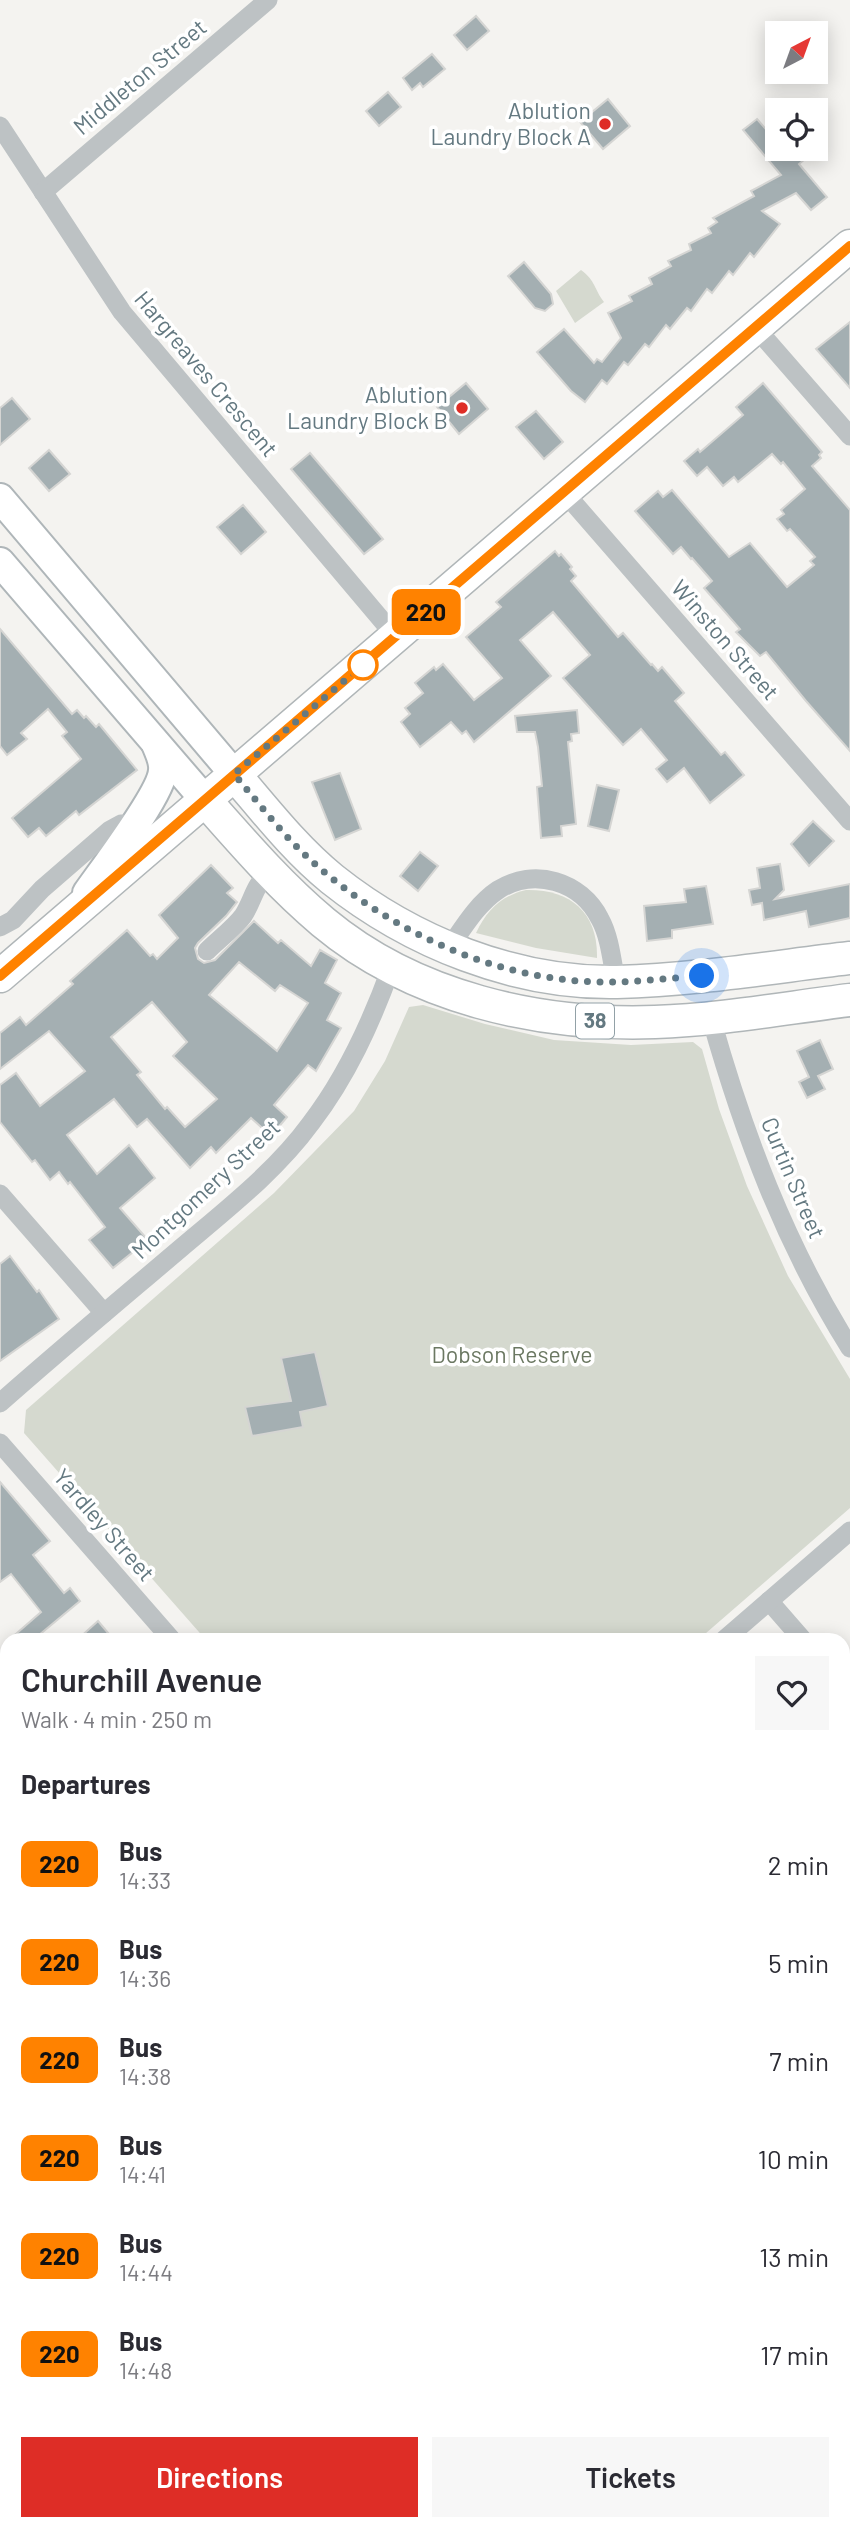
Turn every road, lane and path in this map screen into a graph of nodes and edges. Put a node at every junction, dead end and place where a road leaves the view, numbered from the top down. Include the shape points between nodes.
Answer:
1 (268, 0) edge
2 (0, 126) edge
3 (43, 192) junction
4 (850, 246) edge
5 (755, 327) junction
6 (850, 436) edge
7 (564, 492) junction
8 (0, 498) edge
9 (0, 562) edge
10 (396, 637) junction
11 (155, 741) junction
12 (234, 774) junction
13 (205, 800) junction
14 (850, 821) edge
15 (134, 825) junction
16 (269, 873) junction
17 (24, 909) junction
18 (74, 913) junction
19 (0, 927) edge
20 (405, 927) junction
21 (449, 948) junction
22 (206, 951) dead end
23 (25, 954) junction
24 (850, 958) edge
25 (391, 968) junction
26 (0, 976) edge
27 (702, 976) junction
28 (422, 982) junction
29 (616, 982) junction
30 (850, 1000) edge
31 (712, 1018) junction
32 (615, 1022) junction
33 (0, 1194) edge
34 (104, 1313) junction
35 (850, 1348) edge
36 (0, 1403) edge
37 (0, 1443) edge
38 (850, 1531) edge
39 (769, 1601) junction
40 (166, 1633) edge
41 (732, 1633) edge
42 (797, 1633) edge

1 - 3 street, Middleton Street
2 - 3 street, Hargreaves Crescent
3 - 10 street, Hargreaves Crescent via 135,329
4 - 5 main road
5 - 6 street
5 - 7 main road
7 - 10 main road
7 - 14 street, Winston Street
8 - 12 main road, 38
9 - 11 main road, 38
10 - 12 main road
11 - 13 main road, 38
11 - 15 main road via 163,775
12 - 13 main road
12 - 20 main road, 38 via 311,861 364,903
13 - 16 main road, 38
13 - 18 main road
15 - 17 street via 110,830
15 - 18 main road
16 - 22 street via 261,879 243,916
16 - 25 main road, 38 via 324,923
17 - 19 street
17 - 23 street
18 - 23 main road
20 - 21 main road, 38
20 - 25 main road
21 - 28 main road
21 - 29 main road, 38 via 534,974
21 - 29 street via 499,890 547,879 574,890 594,910 606,934
23 - 26 main road
24 - 27 main road, 38
25 - 28 main road, 38
25 - 34 street, Montgomery Street via 356,1053 310,1125 225,1211
27 - 29 main road, 38
27 - 31 main road
28 - 32 main road, 38 via 524,1013
29 - 32 main road
30 - 31 main road, 38
31 - 32 main road, 38
31 - 35 street, Curtin Street via 765,1184
33 - 34 street
34 - 36 street, Montgomery Street
37 - 40 street, Yardley Street
38 - 39 street
39 - 41 street
39 - 42 street

